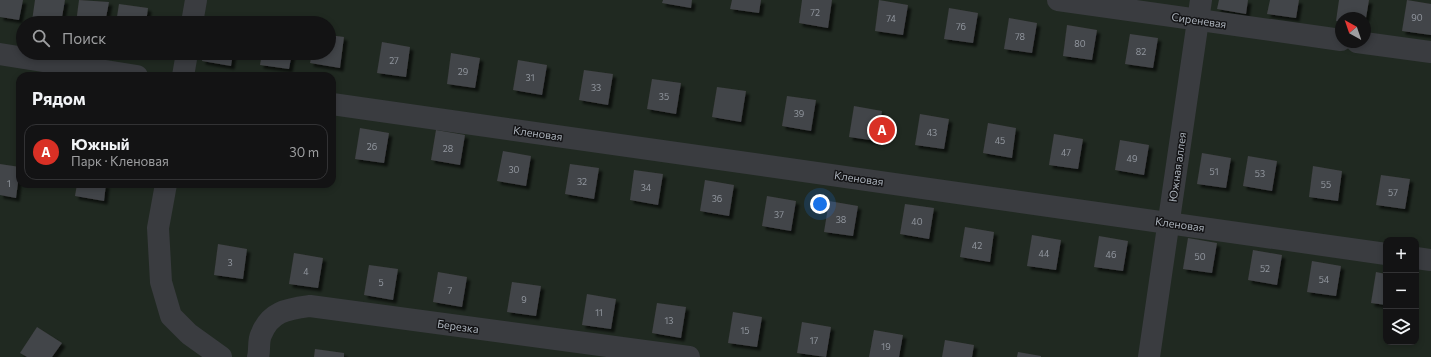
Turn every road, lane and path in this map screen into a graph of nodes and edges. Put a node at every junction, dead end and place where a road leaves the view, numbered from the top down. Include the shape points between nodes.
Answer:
1 (196, 0) edge
2 (1058, 0) edge
3 (1199, 10) edge
4 (193, 16) edge
5 (1335, 39) edge
6 (1371, 44) edge
7 (1431, 52) edge
8 (0, 54) edge
9 (16, 57) edge
10 (37, 60) edge
11 (186, 60) edge
12 (112, 72) edge
13 (184, 72) edge
14 (336, 105) edge
15 (165, 188) edge
16 (1169, 222) junction
17 (1383, 254) edge
18 (1419, 258) edge
19 (1431, 260) edge
20 (221, 357) edge
21 (258, 357) edge
22 (689, 357) edge
23 (1149, 357) edge

1 - 4 street
2 - 3 street, Сиреневая
3 - 5 street, Сиреневая
3 - 16 street, Южная аллея
6 - 7 street
8 - 9 street
10 - 12 street
11 - 13 street
14 - 16 street, Кленовая
15 - 20 street via 158,228 161,282 171,316 189,334
16 - 17 street, Кленовая
16 - 23 street, Южная аллея
18 - 19 street
21 - 22 street, Березка via 260,336 269,320 285,310 310,306

